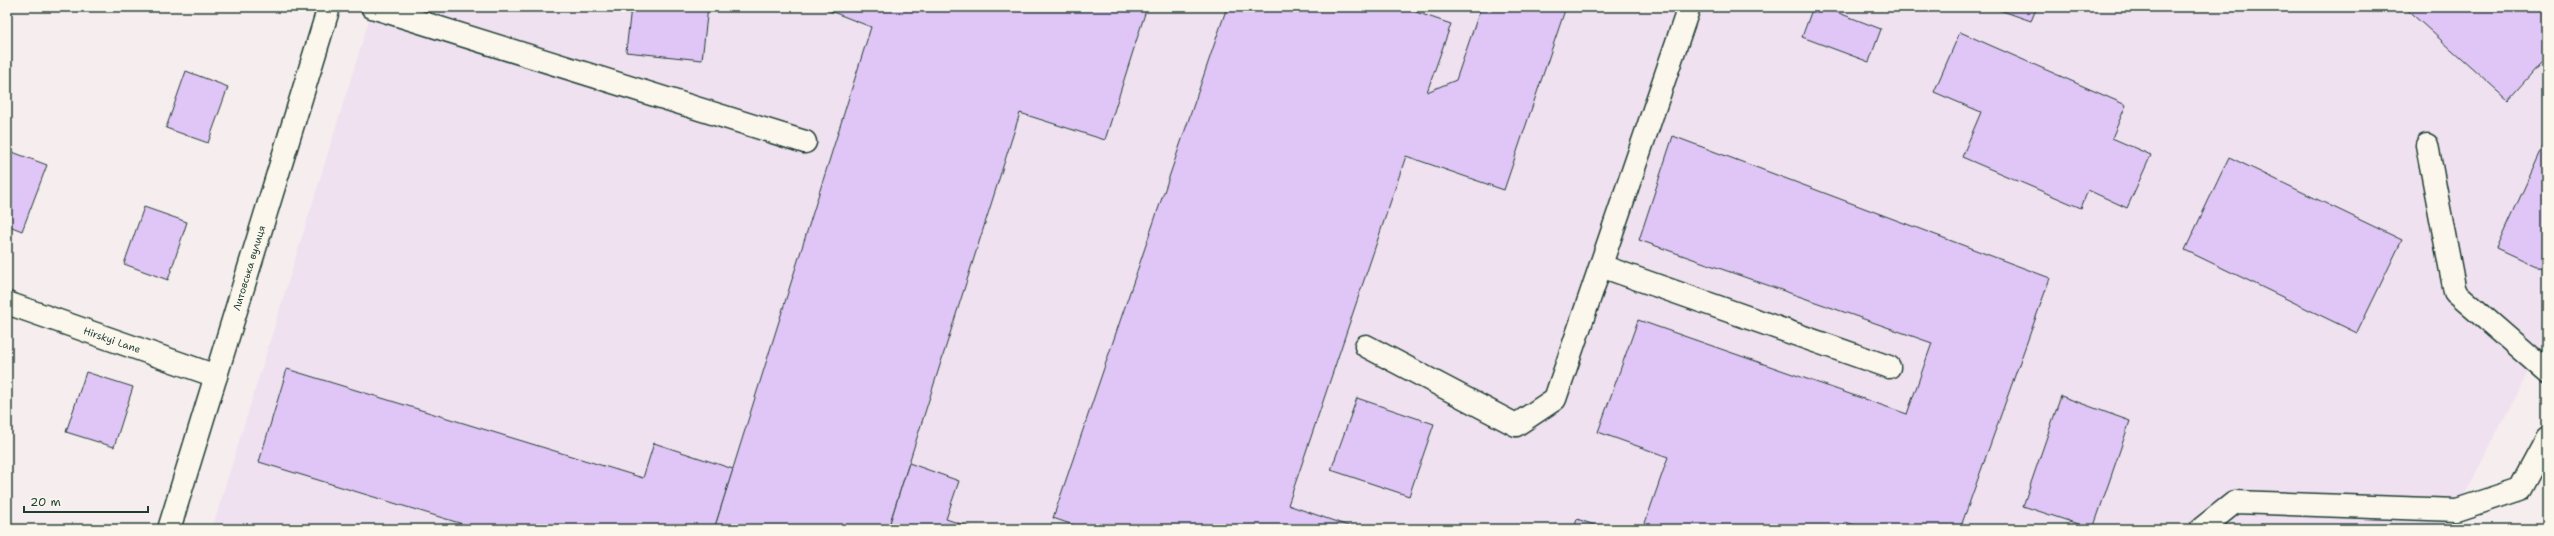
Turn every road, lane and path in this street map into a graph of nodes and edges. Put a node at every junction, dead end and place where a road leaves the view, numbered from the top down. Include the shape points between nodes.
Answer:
1 (330, 7) edge
2 (372, 7) edge
3 (1689, 7) edge
4 (805, 142) dead end
5 (2427, 145) dead end
6 (1601, 266) junction
7 (7, 303) edge
8 (1366, 346) dead end
9 (1889, 367) dead end
10 (2547, 372) edge
11 (216, 376) junction
12 (2547, 439) edge
13 (169, 529) edge
14 (2201, 529) edge

1 - 11 street, Литовська вулиця
2 - 4 street
3 - 6 street
5 - 10 street via 2455,292
6 - 8 street via 1555,399 1516,426
6 - 9 street
7 - 11 street, Hirskyi Lane
11 - 13 street, Литовська вулиця
12 - 14 street via 2520,488 2457,510 2235,502

